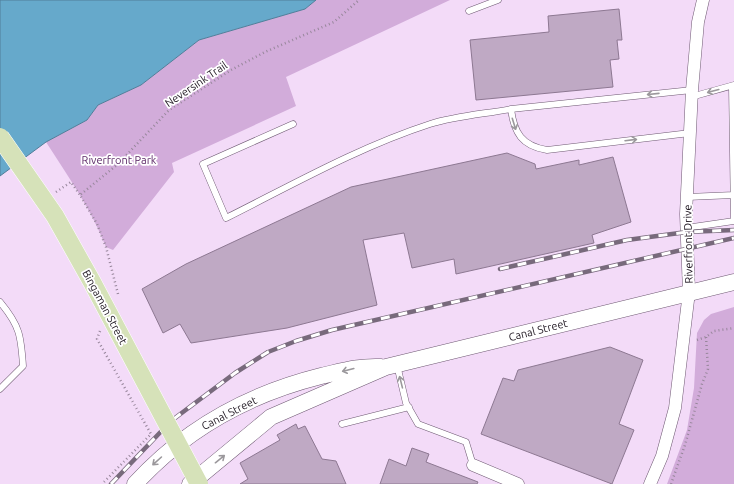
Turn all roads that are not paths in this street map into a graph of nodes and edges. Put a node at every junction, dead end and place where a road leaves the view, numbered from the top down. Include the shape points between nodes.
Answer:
1 (498, 0) edge
2 (703, 0) edge
3 (469, 11) dead end
4 (733, 86) edge
5 (692, 93) junction
6 (511, 109) junction
7 (292, 124) dead end
8 (690, 133) junction
9 (0, 137) edge
10 (734, 195) edge
11 (687, 198) junction
12 (734, 220) edge
13 (686, 228) junction
14 (734, 282) edge
15 (689, 292) junction
16 (0, 302) edge
17 (392, 366) junction
18 (0, 389) edge
19 (408, 407) junction
20 (342, 424) dead end
21 (473, 465) joint
22 (500, 481) edge
23 (135, 484) edge
24 (190, 484) edge
25 (199, 484) edge
26 (518, 484) edge
27 (650, 484) edge

1 - 3 lane
2 - 5 street, Riverfront Drive via 698,22
4 -> 5 lane
4 - 10 lane
5 -> 6 lane
5 - 8 street, Riverfront Drive
6 - 7 lane via 432,124 411,131 350,157 226,218 202,164
6 -> 8 lane via 516,130 527,144 547,150
8 - 11 street, Riverfront Drive
9 - 25 main road, Bingaman Street, bridge via 44,200 92,282
10 - 11 lane
10 - 12 lane
11 - 13 street, Riverfront Drive
12 - 13 lane
13 - 15 street, Riverfront Drive
14 - 15 street, Canal Street
15 - 17 street, Canal Street
15 - 27 street, Riverfront Drive via 675,408 662,456
16 - 18 lane via 9,312 21,335 23,366
19 -> 17 lane
17 -> 23 street, Canal Street via 362,366 294,383 238,405 195,430 156,461
24 -> 17 street, Canal Street via 272,417
19 - 20 lane
19 - 21 lane via 418,424 466,442
21 - 22 street
22 - 26 street

